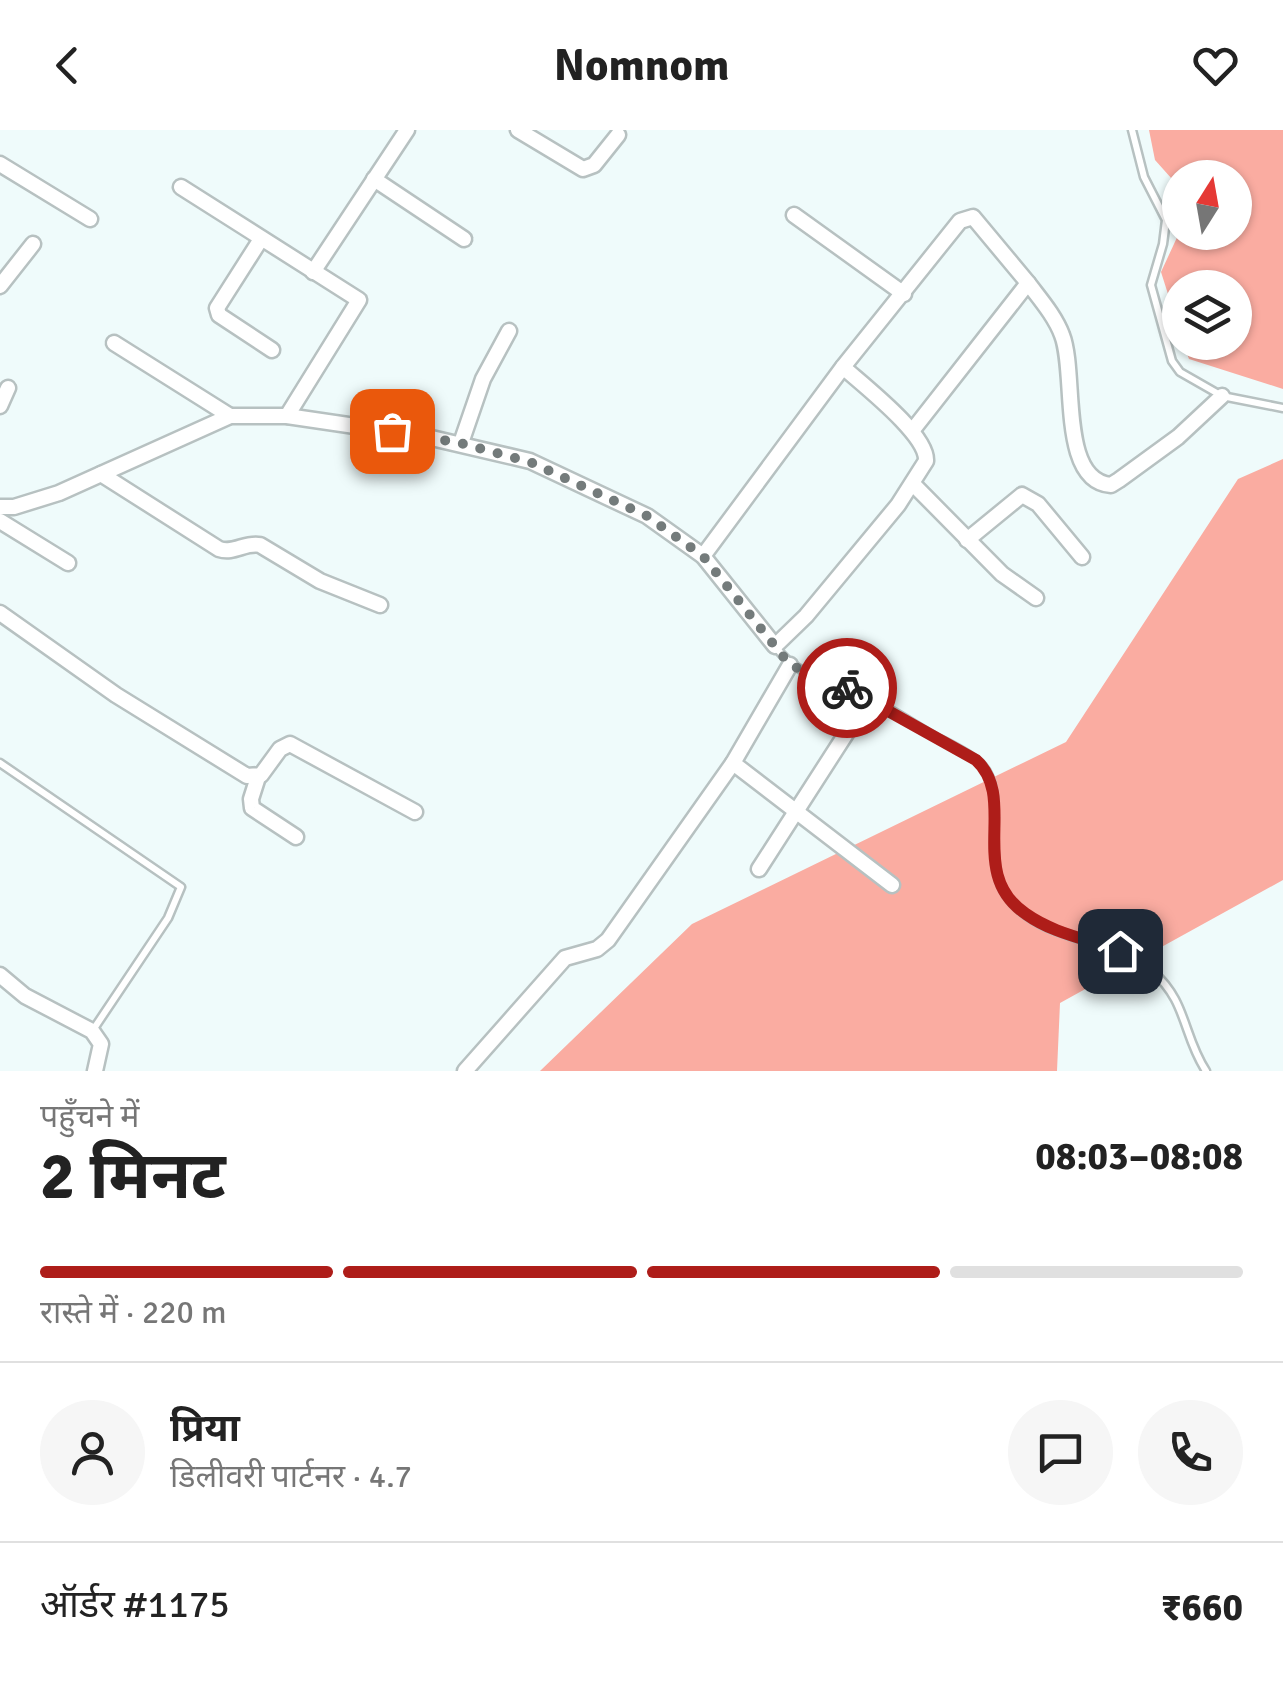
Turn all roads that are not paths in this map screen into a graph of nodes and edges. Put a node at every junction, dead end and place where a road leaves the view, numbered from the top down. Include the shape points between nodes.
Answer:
1 (407, 130) edge
2 (518, 130) edge
3 (1132, 130) edge
4 (618, 135) dead end
5 (0, 164) edge
6 (374, 179) junction
7 (181, 187) dead end
8 (794, 215) dead end
9 (90, 219) dead end
10 (261, 238) junction
11 (464, 240) dead end
12 (33, 244) dead end
13 (313, 272) junction
14 (3, 277) edge
15 (1028, 283) junction
16 (904, 294) junction
17 (509, 331) dead end
18 (114, 342) dead end
19 (272, 350) dead end
20 (844, 367) junction
21 (8, 388) dead end
22 (1222, 396) junction
23 (0, 406) edge
24 (1283, 408) edge
25 (230, 416) junction
26 (286, 416) junction
27 (912, 431) junction
28 (460, 443) junction
29 (101, 474) junction
30 (913, 484) junction
31 (0, 507) edge
32 (0, 521) edge
33 (967, 540) junction
34 (703, 556) junction
35 (1082, 557) dead end
36 (68, 563) dead end
37 (1036, 598) dead end
38 (380, 604) dead end
39 (0, 612) edge
40 (775, 646) junction
41 (790, 665) junction
42 (869, 698) junction
43 (0, 762) edge
44 (732, 763) junction
45 (258, 777) junction
46 (415, 812) dead end
47 (796, 812) junction
48 (296, 837) dead end
49 (759, 869) dead end
50 (892, 885) dead end
51 (0, 977) edge
52 (92, 1032) junction
53 (95, 1071) edge
54 (466, 1071) edge
55 (1206, 1071) edge

1 - 6 street
2 - 4 street via 582,169 594,165
3 - 22 lane via 1144,177 1166,220 1151,285 1169,353 1180,372
5 - 9 street
6 - 11 street
6 - 13 street
7 - 10 street
8 - 16 street
10 - 13 street
10 - 19 street via 217,308
12 - 14 street
13 - 26 street via 359,300
15 - 16 street via 970,217 960,220
15 - 22 street via 1062,334 1076,450 1097,482 1119,480
15 - 27 street
16 - 20 street
17 - 28 street
18 - 25 street
20 - 27 street
20 - 34 street
21 - 23 street
22 - 24 lane
25 - 26 street
25 - 29 street
26 - 28 street
27 - 30 street via 927,453
28 - 34 street via 561,474 647,516
29 - 31 street via 27,504
29 - 38 street via 219,550 260,545 320,581
30 - 33 street
30 - 40 street
32 - 36 street
33 - 35 street via 1022,496 1038,504
33 - 37 street
34 - 40 street
39 - 45 street via 194,745
40 - 41 lane
41 - 42 lane
41 - 44 street
42 - 47 street
42 - 55 lane via 982,765 993,786 994,861 1006,895 1049,929 1120,951 1156,974 1179,1002
43 - 52 lane via 181,887 168,918
44 - 47 street
44 - 54 street via 608,940 565,958
45 - 46 street via 280,750 293,745
45 - 48 street via 252,808
47 - 49 street
47 - 50 street
51 - 52 street
52 - 53 street via 101,1044

